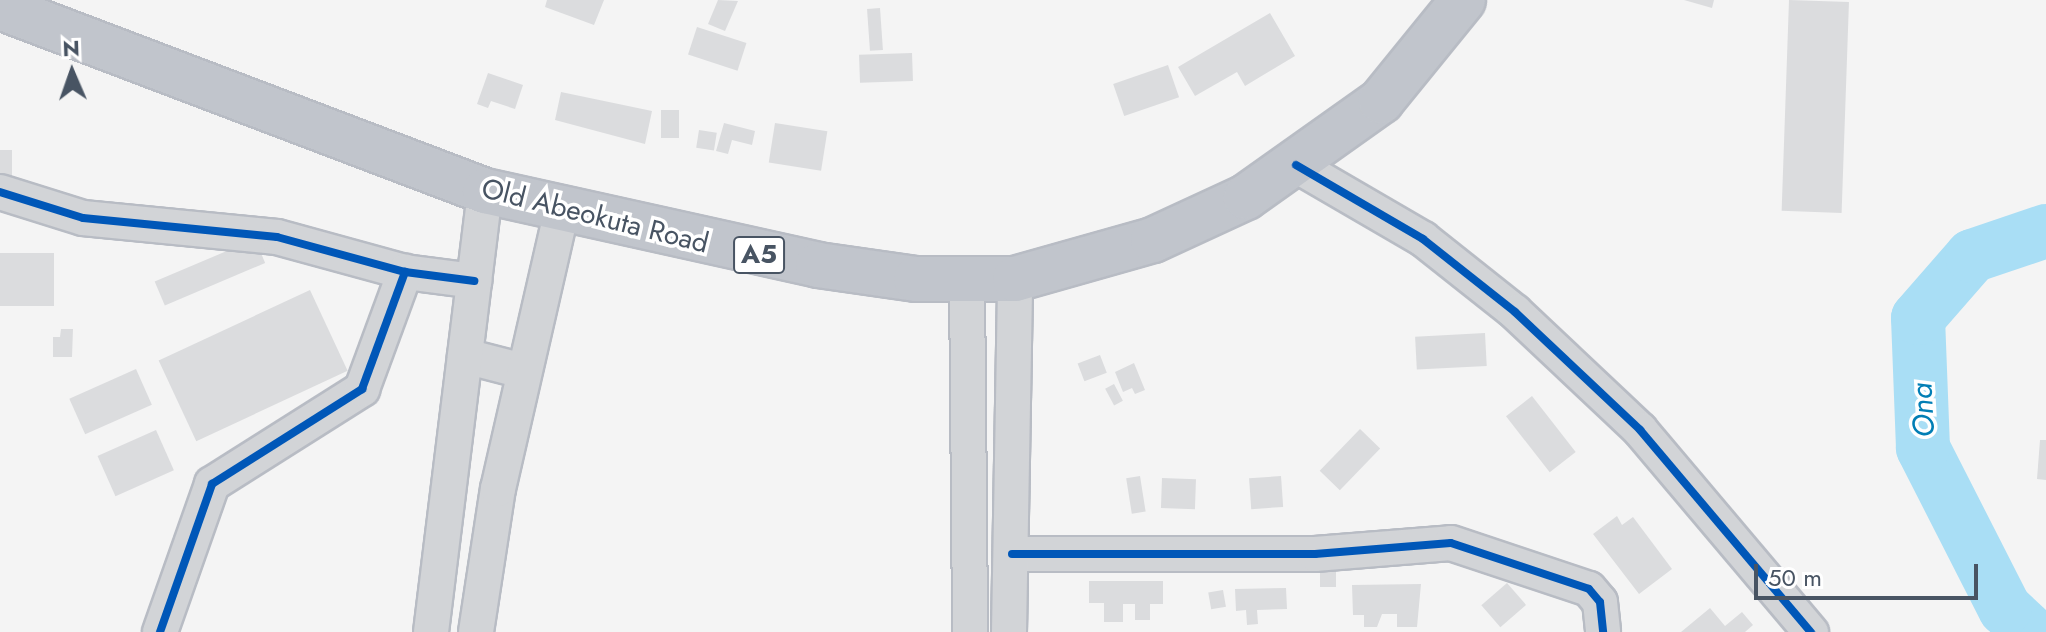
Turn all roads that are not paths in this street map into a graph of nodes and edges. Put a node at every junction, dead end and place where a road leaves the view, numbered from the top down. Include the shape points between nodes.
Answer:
1 (1463, 0) edge
2 (0, 7) edge
3 (1296, 165) junction
4 (485, 191) junction
5 (0, 192) edge
6 (562, 209) junction
7 (405, 272) junction
8 (967, 279) junction
9 (1015, 279) junction
10 (474, 281) junction
11 (465, 356) junction
12 (523, 371) junction
13 (456, 430) junction
14 (508, 443) junction
15 (1012, 554) junction
16 (160, 632) edge
17 (431, 632) edge
18 (476, 632) edge
19 (970, 632) edge
20 (1009, 632) edge
21 (1603, 632) edge
22 (1811, 632) edge

1 - 3 highway, Old Abeokuta Road / A5 via 1381,101
2 - 4 highway, Old Abeokuta Road / A5
3 - 9 highway, Old Abeokuta Road / A5 via 1246,197 1153,240
3 - 22 street via 1423,239 1515,312 1640,430
4 - 6 highway, Old Abeokuta Road / A5
4 - 10 street
5 - 7 street via 83,218 277,237
6 - 8 highway, Old Abeokuta Road / A5 via 818,265 916,279
6 - 12 street
7 - 10 street
7 - 16 street via 362,389 212,484
8 - 9 highway, Old Abeokuta Road / A5
8 - 19 street
9 - 15 street
10 - 11 street
11 - 12 street
11 - 13 street
12 - 14 street
13 - 14 street
13 - 17 street
14 - 18 street
15 - 20 street
15 - 21 street via 1300,555 1451,543 1589,589 1600,602

